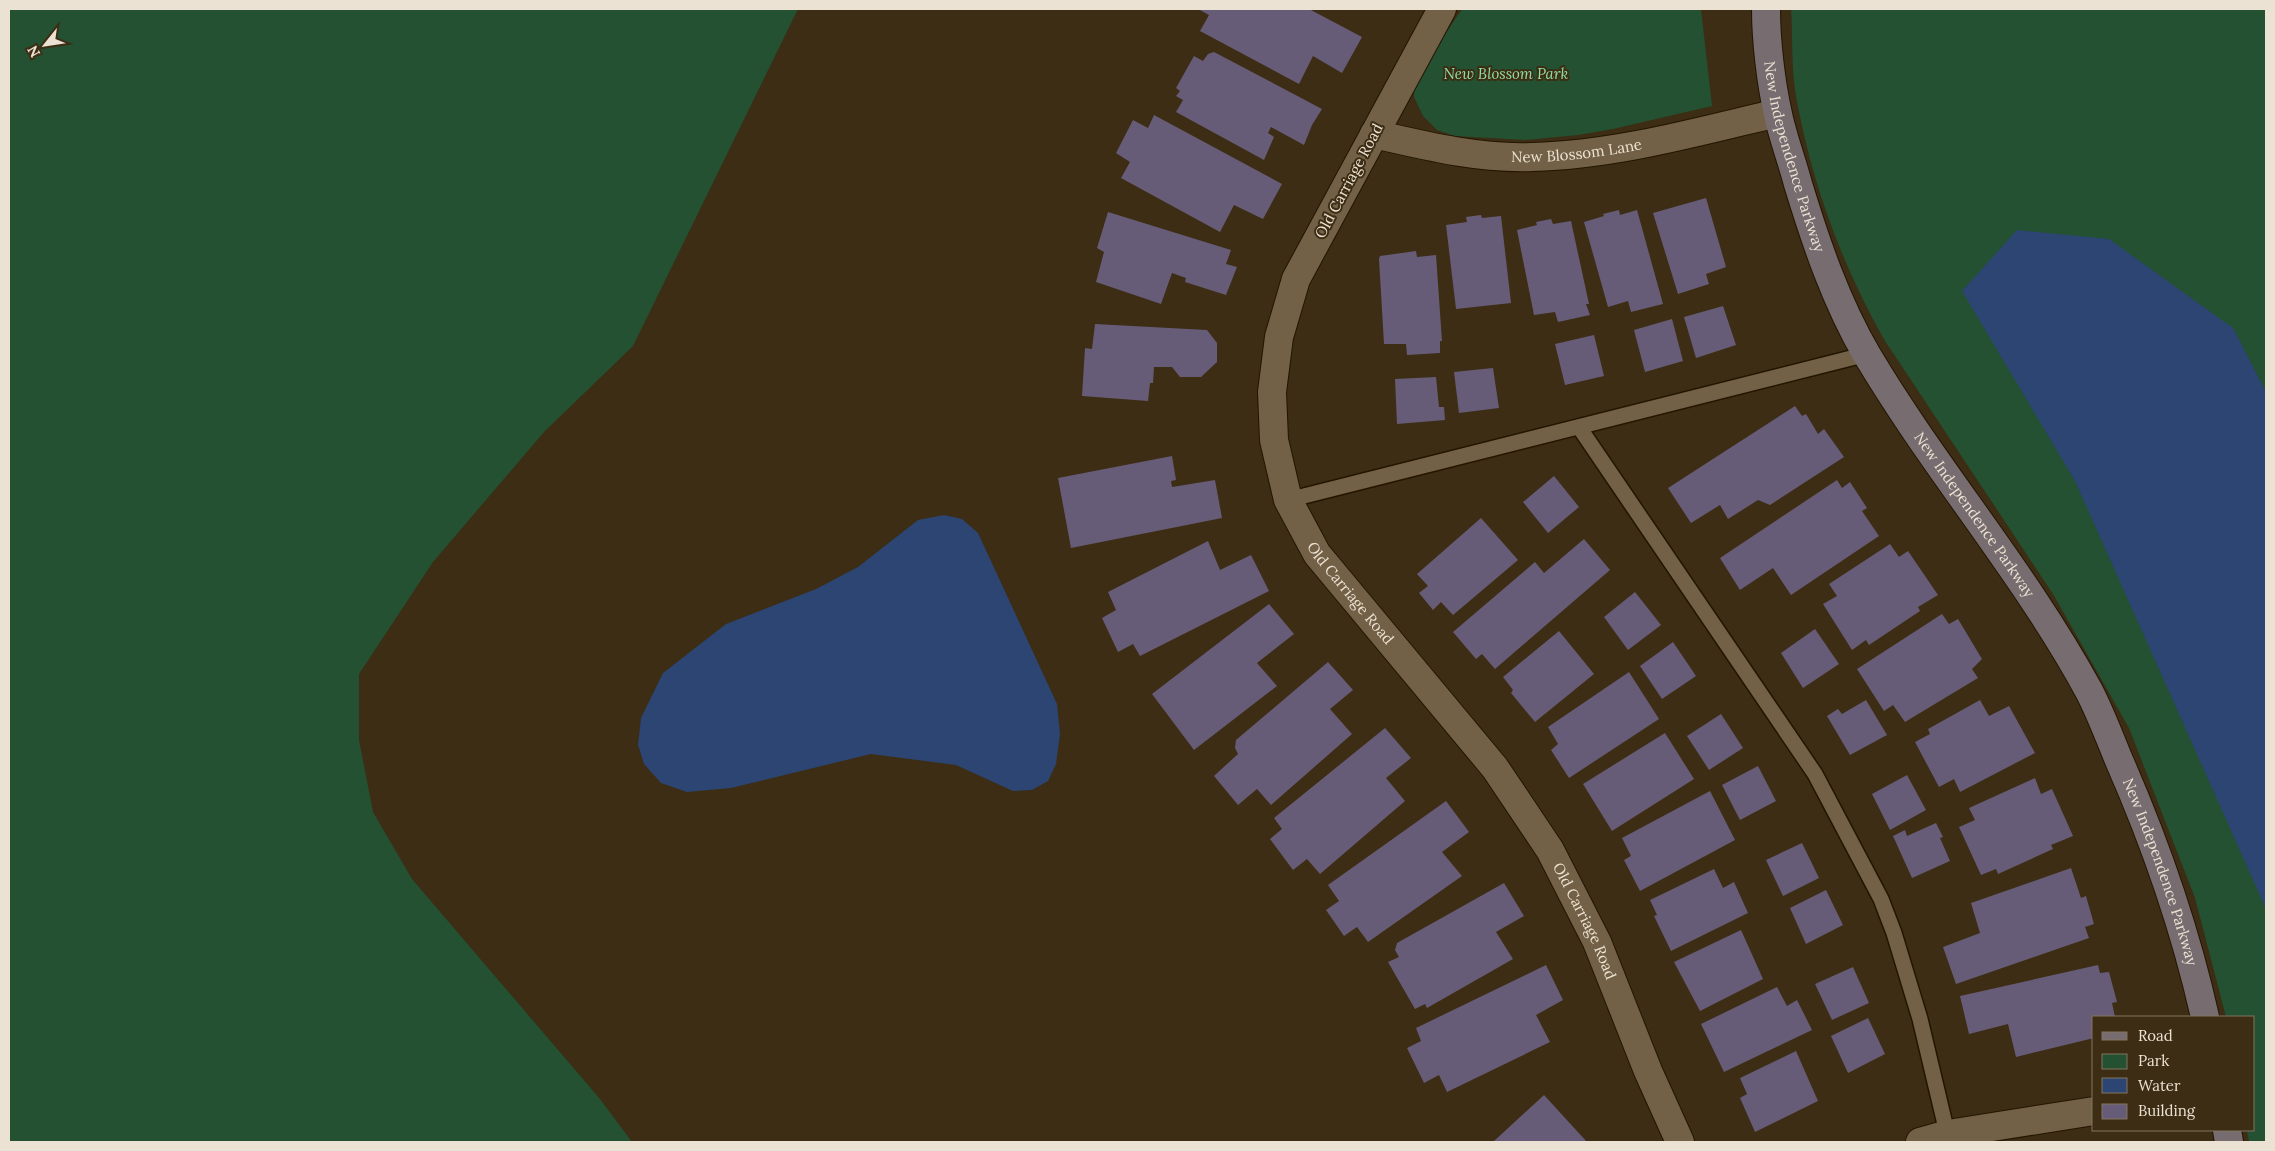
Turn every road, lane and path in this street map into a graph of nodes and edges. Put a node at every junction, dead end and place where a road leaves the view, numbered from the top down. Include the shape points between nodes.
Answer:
1 (1442, 9) edge
2 (1766, 9) edge
3 (1777, 113) junction
4 (1374, 134) junction
5 (1867, 354) junction
6 (1579, 427) junction
7 (1288, 500) junction
8 (2205, 1016) edge
9 (2092, 1112) edge
10 (1949, 1138) edge
11 (1680, 1142) edge
12 (1920, 1142) edge

1 - 4 street, Old Carriage Road
2 - 3 street, New Independence Parkway
3 - 4 street, New Blossom Lane via 1598,153 1530,158 1474,154
3 - 5 street, New Independence Parkway via 1833,285
4 - 7 street, Old Carriage Road via 1296,279 1279,337 1272,392 1274,440
5 - 6 lane
5 - 8 street, New Independence Parkway via 1952,483 2029,591 2090,693 2170,888
6 - 7 lane
6 - 10 lane via 1814,774 1881,899 1920,1019
7 - 11 street, Old Carriage Road via 1317,554 1495,768 1550,850 1597,942
9 - 10 street
10 - 12 street

